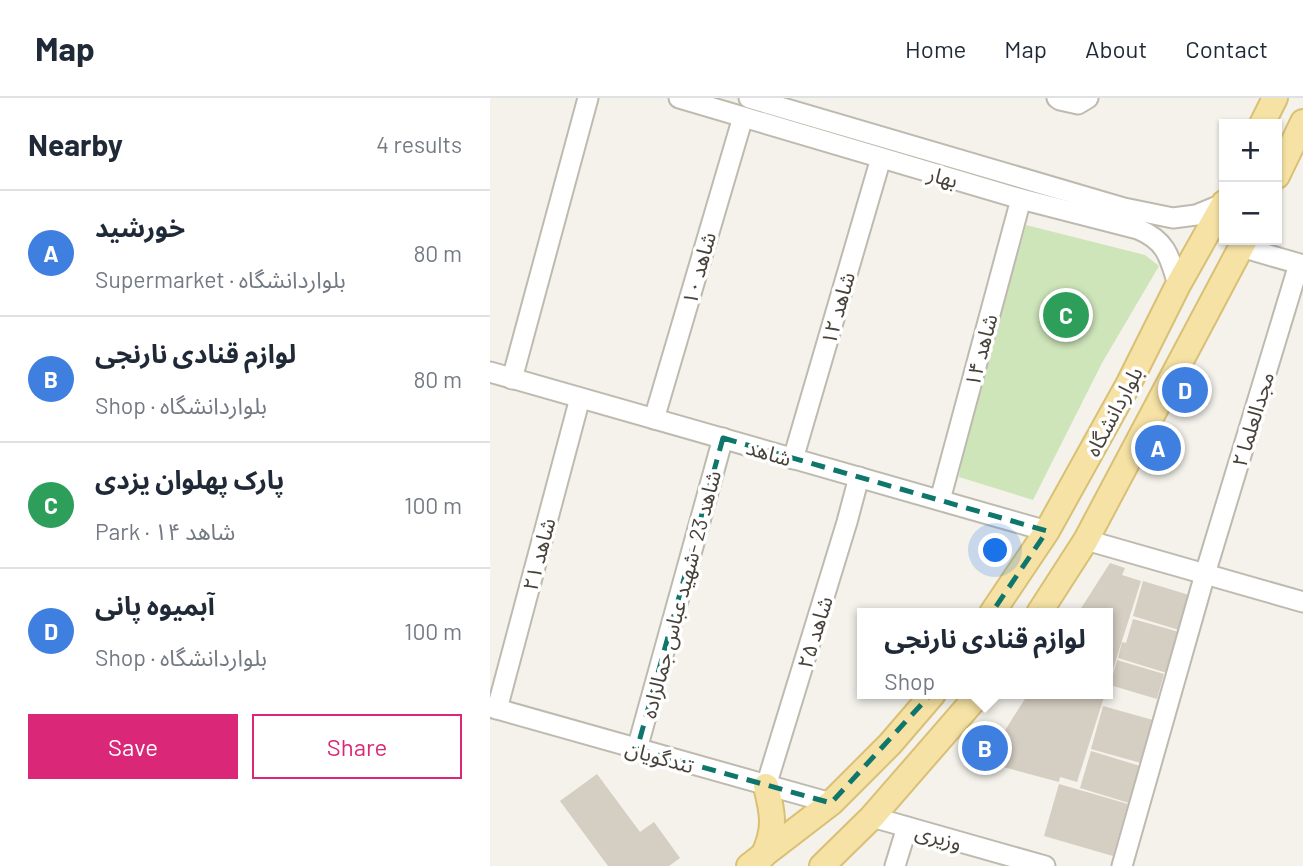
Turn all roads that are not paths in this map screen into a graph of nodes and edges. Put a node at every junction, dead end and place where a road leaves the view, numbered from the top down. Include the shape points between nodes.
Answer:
1 (588, 98) edge
2 (679, 98) edge
3 (1057, 98) edge
4 (1088, 98) edge
5 (1275, 98) edge
6 (746, 107) edge
7 (1264, 119) edge
8 (1303, 122) edge
9 (881, 158) junction
10 (1282, 166) edge
11 (1021, 199) junction
12 (1219, 205) edge
13 (1219, 212) edge
14 (1142, 221) junction
15 (1242, 245) edge
16 (1246, 245) edge
17 (1301, 264) edge
18 (1178, 285) junction
19 (490, 372) edge
20 (512, 379) junction
21 (580, 398) junction
22 (654, 419) junction
23 (723, 439) junction
24 (793, 459) junction
25 (859, 477) junction
26 (940, 500) junction
27 (1047, 531) junction
28 (1086, 540) junction
29 (1205, 574) junction
30 (1303, 602) edge
31 (995, 608) edge
32 (1042, 608) edge
33 (929, 699) edge
34 (975, 699) edge
35 (494, 708) edge
36 (637, 749) junction
37 (766, 786) junction
38 (831, 803) junction
39 (872, 817) junction
40 (907, 827) junction
41 (756, 861) edge
42 (822, 866) edge
43 (895, 866) edge
44 (1045, 866) edge
45 (1122, 866) edge

1 - 20 street
2 - 6 street, بهار
3 - 4 street via 1078,104
5 - 7 main road
6 - 9 street, بهار
6 - 14 street, بهار via 1124,208
6 - 22 street, شاهد ۱۰
8 - 10 main road
9 - 11 street, بهار
9 - 24 street, شاهد ۱۲
11 - 14 street, بهار
11 - 26 street, شاهد ۱۴
12 - 14 street, بهار via 1196,215
13 - 18 main road, بلواردانشگاه
14 - 18 street, بهار via 1169,253
15 - 28 main road, بلواردانشگاه
16 - 17 street
17 - 29 street, مجدالعلما ۲
18 - 27 main road, بلواردانشگاه
19 - 20 street, شاهد
20 - 21 street, شاهد
21 - 22 street, شاهد
21 - 35 street, شاهد ۲۱
22 - 23 street, شاهد
23 - 24 street, شاهد
23 - 36 street, شاهد 23 -شهید عباس جمالزاده
24 - 25 street, شاهد
25 - 26 street, شاهد
25 - 37 street, شاهد ۲۵
26 - 27 street, شاهد
27 - 31 main road, بلواردانشگاه
28 - 29 street
28 - 32 main road, بلواردانشگاه
29 - 30 street
29 - 45 street, مجدالعلما ۲
33 - 38 main road
34 - 39 main road
35 - 36 street, تندگویان
36 - 37 street, تندگویان
37 - 38 street, تندگویان
37 - 41 main road via 772,835
38 - 41 main road
39 - 40 street, وزیری
39 - 42 main road
40 - 43 street
40 - 44 street, وزیری

